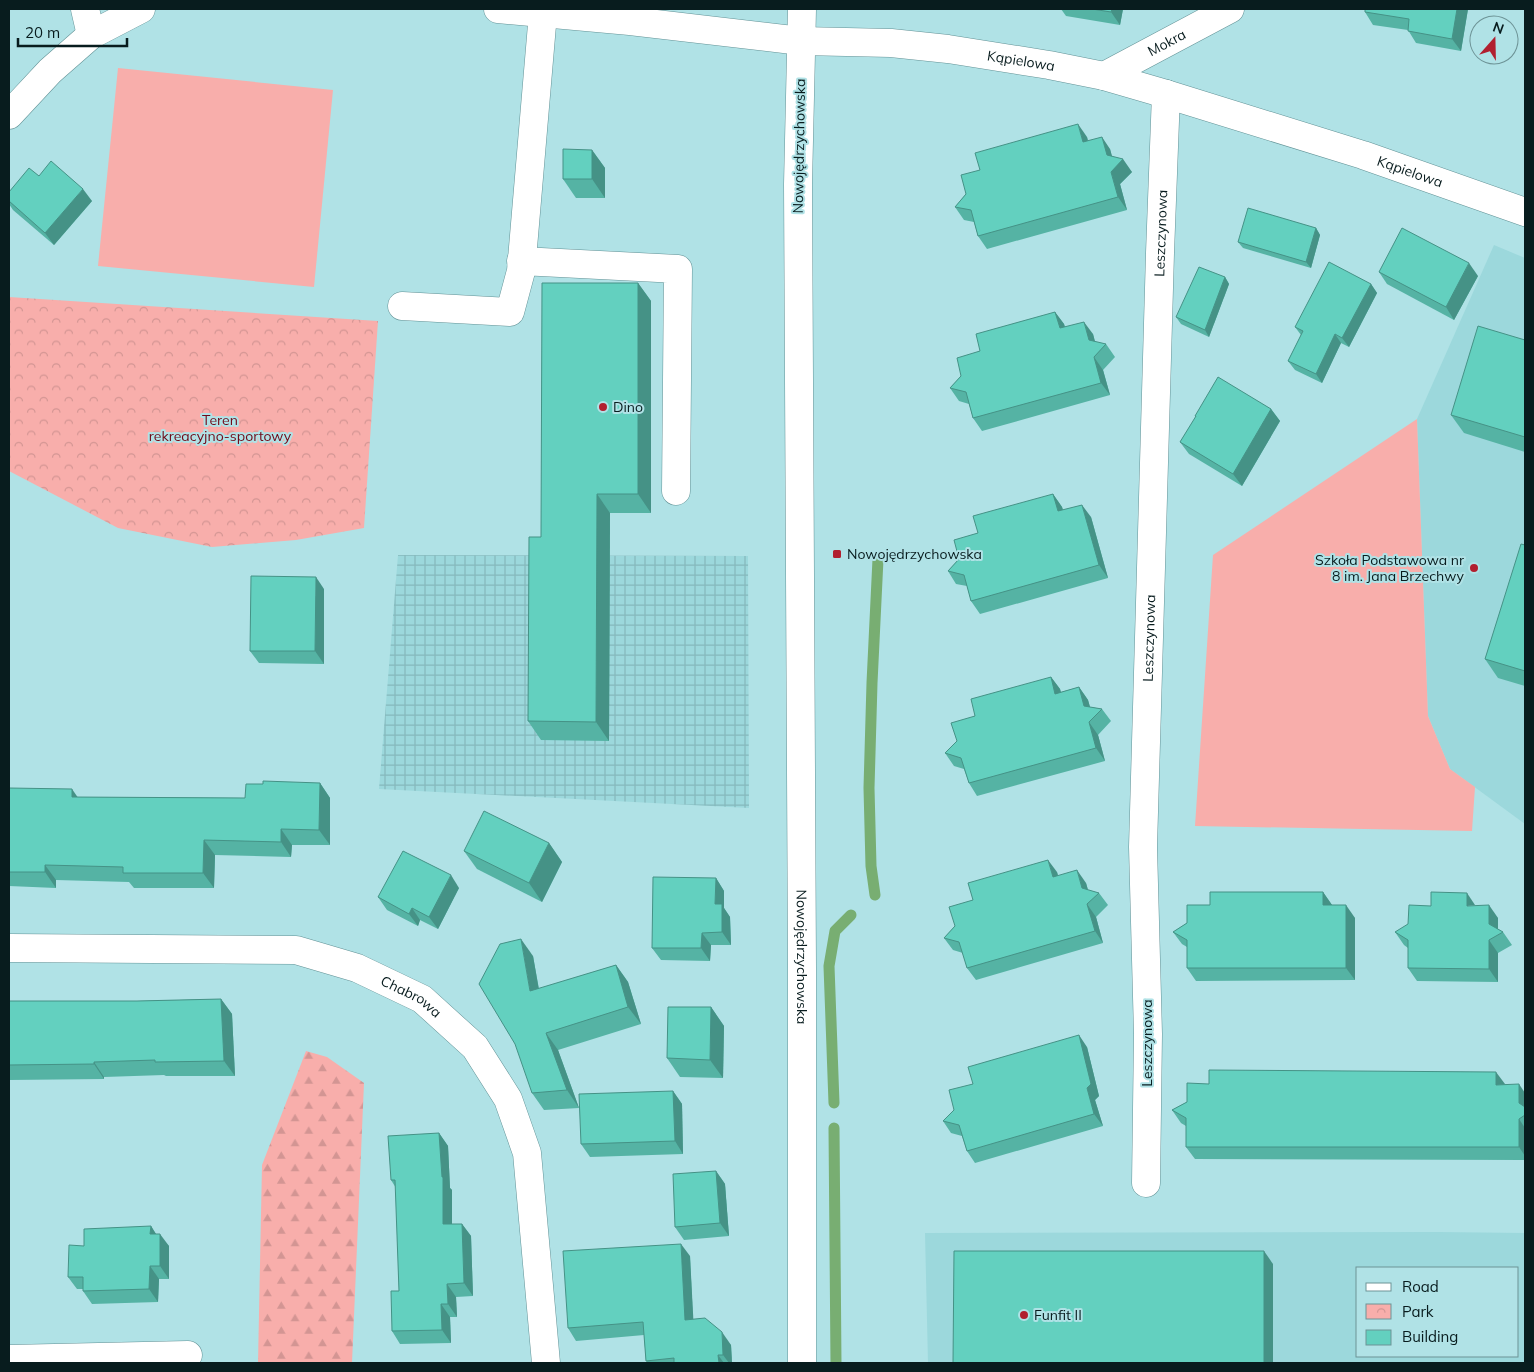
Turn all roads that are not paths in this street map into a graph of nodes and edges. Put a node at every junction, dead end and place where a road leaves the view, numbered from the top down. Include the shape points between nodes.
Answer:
1 (85, 9) edge
2 (141, 9) edge
3 (498, 9) edge
4 (802, 9) edge
5 (1230, 9) edge
6 (543, 13) junction
7 (92, 35) junction
8 (801, 41) junction
9 (1104, 76) junction
10 (1166, 94) junction
11 (11, 110) edge
12 (1525, 212) edge
13 (521, 261) junction
14 (402, 306) dead end
15 (676, 491) dead end
16 (9, 948) edge
17 (1146, 1183) dead end
18 (188, 1355) dead end
19 (9, 1360) edge
20 (546, 1363) edge
21 (802, 1363) edge

1 - 7 street
2 - 7 street
3 - 6 street, Kąpielowa
4 - 8 street, Nowojędrzychowska
5 - 9 street, Mokra
6 - 8 street, Kąpielowa
6 - 13 street
7 - 11 street
8 - 9 street, Kąpielowa via 892,43 939,48
8 - 21 street, Nowojędrzychowska via 798,204
9 - 10 street, Kąpielowa
10 - 12 street, Kąpielowa via 1363,156
10 - 17 street, Leszczynowa via 1143,847 1148,1034
13 - 14 street via 510,312
13 - 15 street via 678,270
16 - 20 street, Chabrowa via 296,950 357,968 422,999 475,1047 508,1099 527,1153
18 - 19 street

